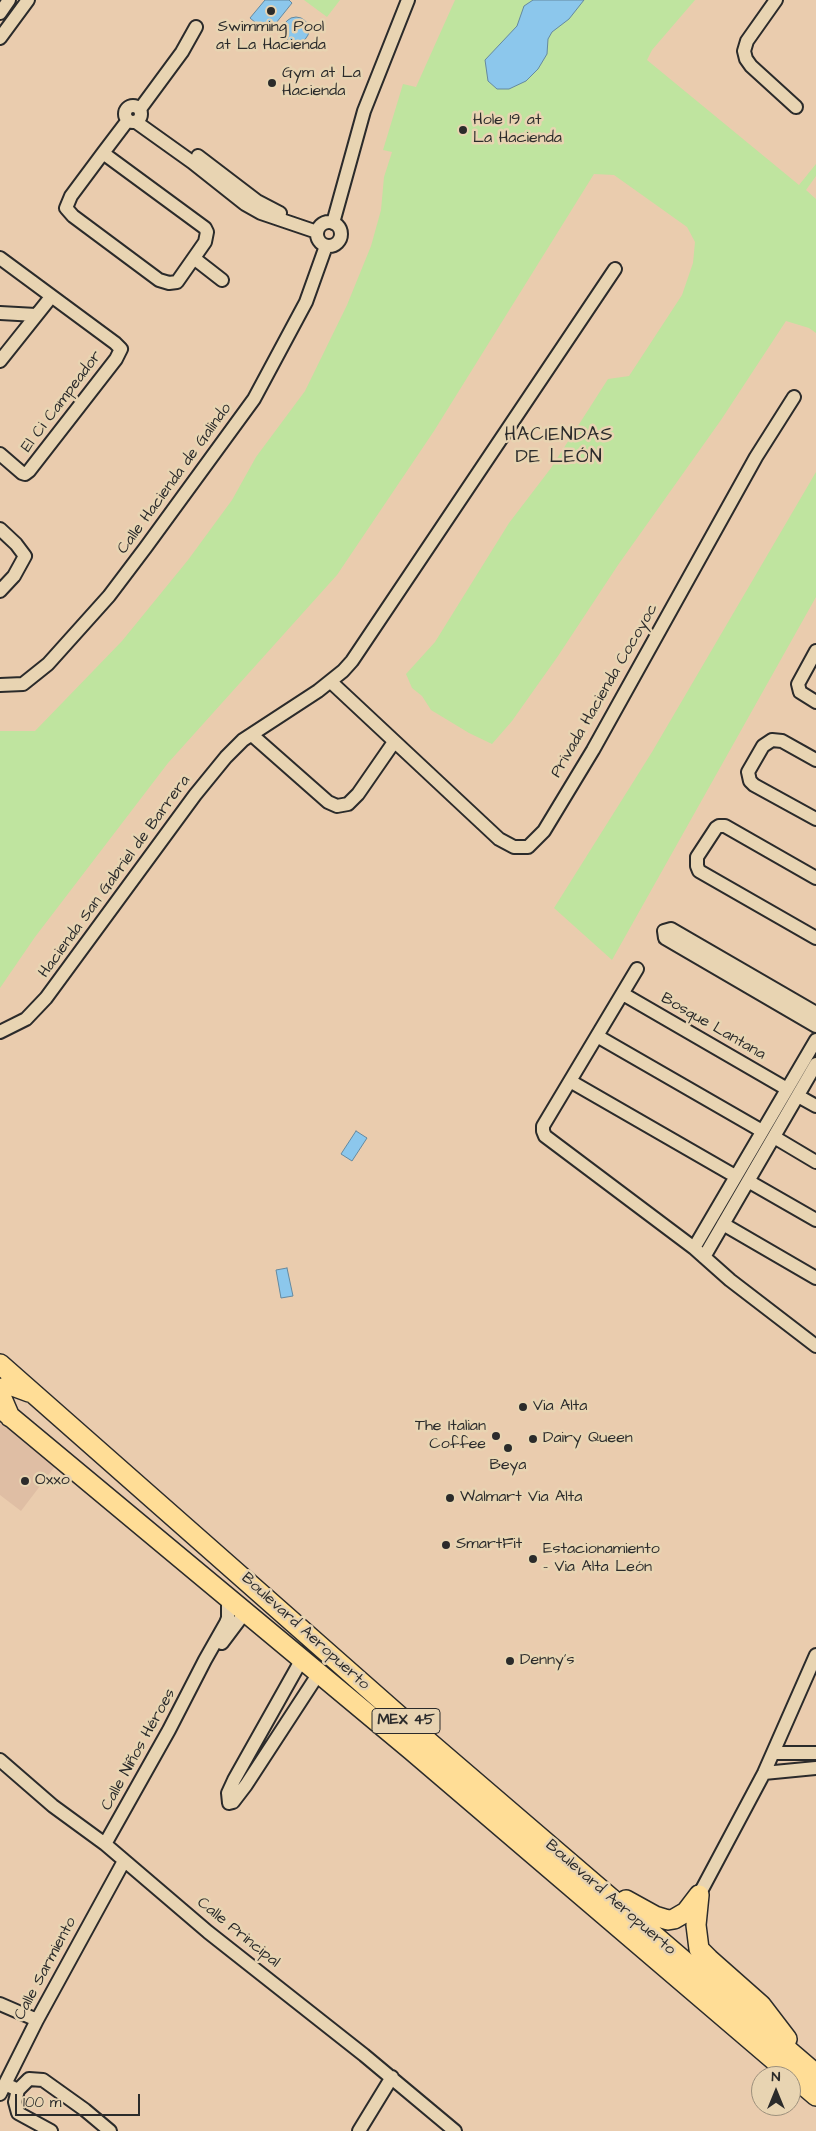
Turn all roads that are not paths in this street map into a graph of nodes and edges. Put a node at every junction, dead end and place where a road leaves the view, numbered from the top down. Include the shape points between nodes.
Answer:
1 (10, 0) edge
2 (28, 0) edge
3 (408, 0) edge
4 (776, 0) edge
5 (0, 12) edge
6 (196, 27) dead end
7 (0, 38) edge
8 (796, 107) dead end
9 (136, 114) junction
10 (103, 153) junction
11 (333, 223) junction
12 (319, 229) junction
13 (326, 246) junction
14 (0, 258) edge
15 (195, 258) junction
16 (615, 269) dead end
17 (222, 280) dead end
18 (51, 297) junction
19 (0, 313) edge
20 (36, 315) junction
21 (0, 361) edge
22 (794, 398) dead end
23 (0, 454) edge
24 (0, 529) edge
25 (0, 591) edge
26 (816, 651) edge
27 (331, 682) junction
28 (0, 684) edge
29 (816, 702) edge
30 (252, 735) junction
31 (394, 742) junction
32 (816, 760) edge
33 (816, 819) edge
34 (816, 878) edge
35 (816, 938) edge
36 (638, 969) dead end
37 (623, 994) junction
38 (816, 1013) edge
39 (816, 1026) edge
40 (0, 1032) edge
41 (597, 1036) junction
42 (816, 1040) edge
43 (816, 1064) edge
44 (570, 1081) junction
45 (792, 1092) junction
46 (816, 1106) edge
47 (762, 1131) junction
48 (774, 1137) junction
49 (816, 1162) edge
50 (735, 1176) junction
51 (748, 1181) junction
52 (816, 1220) edge
53 (723, 1224) junction
54 (699, 1252) junction
55 (816, 1278) edge
56 (816, 1346) edge
57 (0, 1364) edge
58 (41, 1399) junction
59 (5, 1412) edge
60 (228, 1597) junction
61 (246, 1612) junction
62 (816, 1655) edge
63 (302, 1659) junction
64 (200, 1671) junction
65 (319, 1673) junction
66 (773, 1753) junction
67 (810, 1753) edge
68 (0, 1760) edge
69 (816, 1768) edge
70 (803, 1769) junction
71 (764, 1773) junction
72 (104, 1844) junction
73 (124, 1861) junction
74 (603, 1891) junction
75 (700, 1895) junction
76 (0, 2004) edge
77 (37, 2020) junction
78 (0, 2064) edge
79 (810, 2068) edge
80 (12, 2069) junction
81 (392, 2077) junction
82 (3, 2089) edge
83 (18, 2090) junction
84 (816, 2096) edge
85 (51, 2131) edge
86 (110, 2131) edge
87 (359, 2131) edge
88 (456, 2131) edge

1 - 5 street
2 - 7 street
3 - 11 street via 364,111
4 - 8 street via 744,50 751,66
6 - 9 street via 186,43 175,52
9 - 10 street
9 - 12 street via 267,206
10 - 15 street via 205,228 205,242
10 - 15 street via 71,196 66,208 68,212 163,282 181,280
11 - 12 street via 326,222
11 - 13 street via 339,227 341,238 337,244
12 - 13 street via 318,240
13 - 28 street, Calle Hacienda de Galindo via 306,302 254,399 146,547 109,596 48,664 23,684
14 - 18 street, El Ci Campeador
15 - 17 street
16 - 27 street, Hacienda San Gabriel de Barrera via 352,661
18 - 20 street
18 - 23 street, El Ci Campeador via 121,349 53,442 25,474
19 - 20 street
20 - 21 street
22 - 31 street, Privada Hacienda Cocoyoc via 756,457 593,750 534,842 528,847 514,847 499,839
24 - 25 street via 25,556 14,576
26 - 29 street via 798,684 800,692
27 - 30 street, Hacienda San Gabriel de Barrera
27 - 31 street, Privada Hacienda Cocoyoc
30 - 31 street via 328,802 337,806 348,804 353,799
30 - 40 street, Hacienda San Gabriel de Barrera via 226,757 195,795 41,1005 26,1019
32 - 33 street via 782,741 772,740 763,746 748,772 754,785
34 - 35 street via 725,826 716,828 697,857 699,871
36 - 37 street
37 - 41 street
37 - 45 street, Bosque Lantana
38 - 39 street via 670,929 664,931 665,938
41 - 44 street
41 - 47 street
42 - 45 street
43 - 45 street
44 - 50 street
44 - 54 street via 543,1126 545,1136
45 - 46 street, Bosque Lantana
45 - 47 street
45 - 48 street
47 - 50 street
48 - 49 street
48 - 51 street
50 - 54 street
51 - 52 street
51 - 53 street
53 - 54 street
53 - 55 street
54 - 56 street
57 - 58 highway, Boulevard Aeropuerto / MEX 45
58 - 59 highway via 16,1386 6,1386 1,1396
58 - 74 highway, Boulevard Aeropuerto / MEX 45 via 430,1743
59 - 60 highway, Boulevard Aeropuerto / MEX 45
60 - 61 highway, Boulevard Aeropuerto / MEX 45
60 - 64 street, Calle Niños Héroes via 228,1618
61 - 63 highway, Boulevard Aeropuerto / MEX 45
61 - 64 street, Calle Niños Héroes
62 - 66 street
63 - 65 highway, Boulevard Aeropuerto / MEX 45
63 - 65 street via 234,1780 228,1793 229,1803 246,1785
64 - 72 street, Calle Niños Héroes via 142,1781
65 - 84 highway, Boulevard Aeropuerto / MEX 45
66 - 67 street
66 - 71 street
67 - 70 street
68 - 72 street, Calle Principal via 60,1812
69 - 70 street
70 - 71 street
71 - 75 street
72 - 73 street, Calle Principal
73 - 77 street, Calle Sarmiento
73 - 81 street, Calle Principal via 208,1932
74 - 75 highway via 668,1920 686,1912
74 - 79 highway, Boulevard Aeropuerto / MEX 45
75 - 79 highway via 696,1925 700,1949 761,2005
76 - 77 street
77 - 80 street, Calle Sarmiento
78 - 80 street
80 - 82 street, Calle Sarmiento
81 - 87 street
81 - 88 street, Calle Principal
82 - 83 street
83 - 85 street via 15,2102 18,2113
83 - 86 street via 29,2079 43,2080

